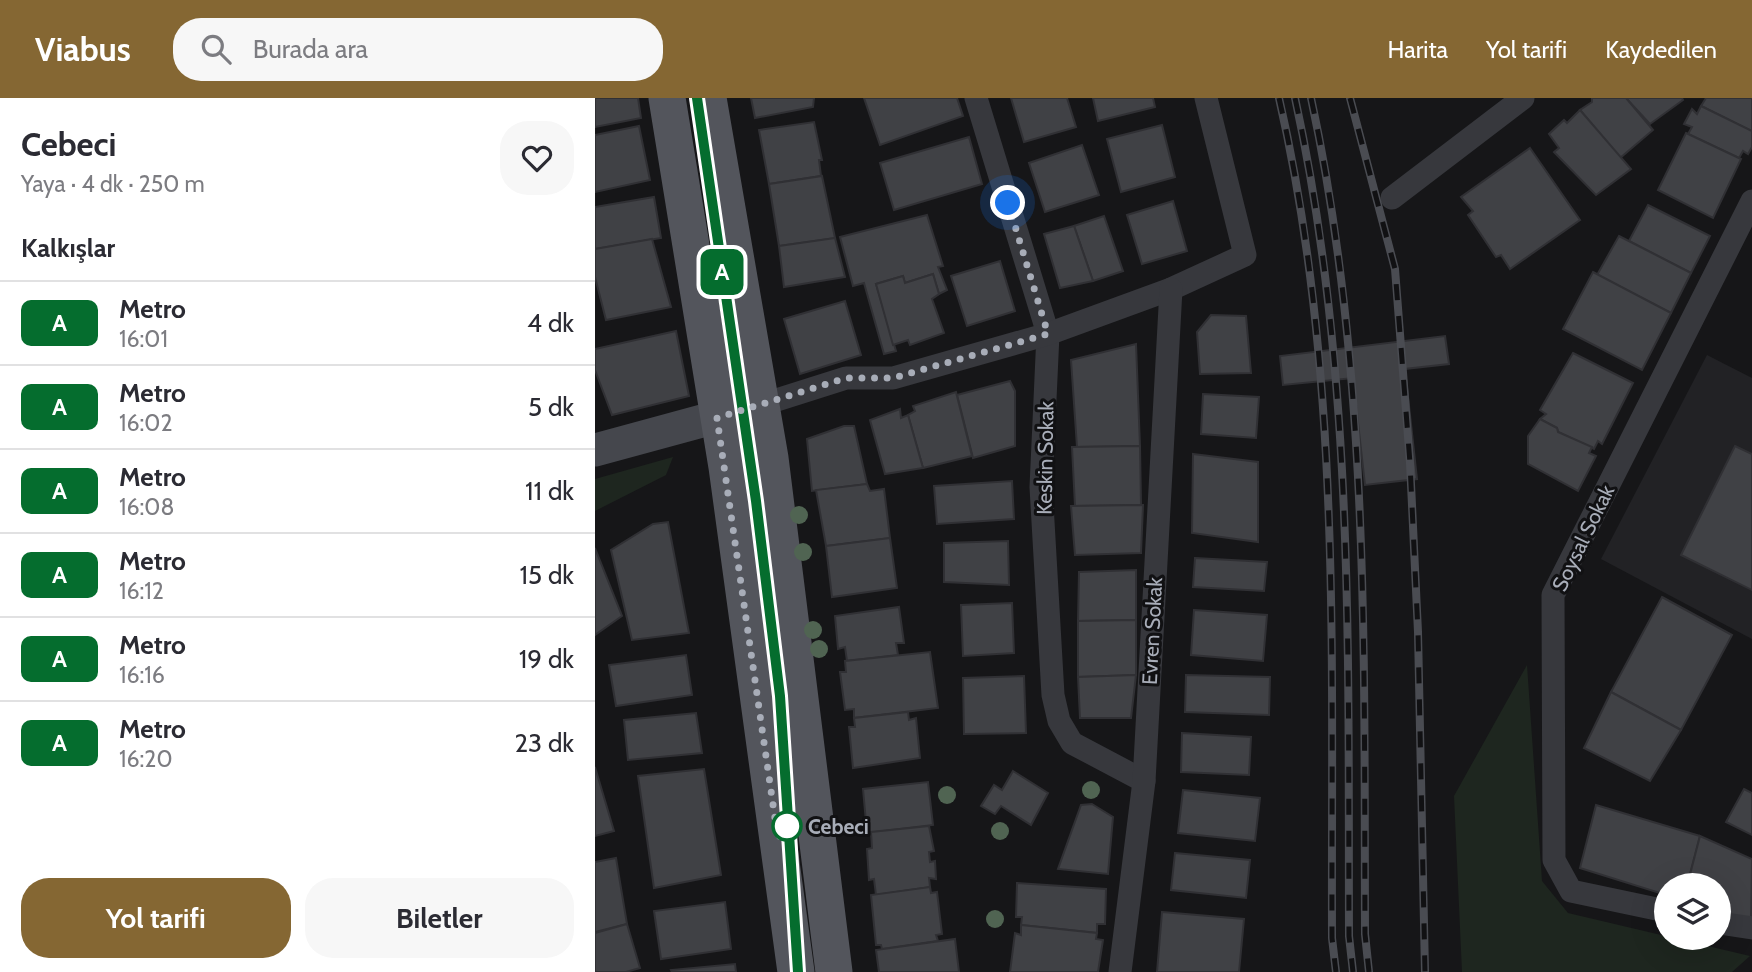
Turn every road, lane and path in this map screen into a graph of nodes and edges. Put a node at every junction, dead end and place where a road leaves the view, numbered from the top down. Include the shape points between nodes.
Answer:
1 (667, 98) edge
2 (708, 98) edge
3 (976, 98) edge
4 (1206, 98) edge
5 (1523, 98) edge
6 (1392, 198) dead end
7 (1752, 201) edge
8 (1171, 289) junction
9 (1048, 334) junction
10 (761, 405) junction
11 (717, 418) junction
12 (595, 450) edge
13 (1144, 781) junction
14 (1654, 908) edge
15 (1731, 925) edge
16 (1752, 928) edge
17 (796, 972) edge
18 (834, 972) edge
19 (1120, 972) edge

1 - 11 main road
2 - 10 main road
3 - 9 street, Keskin Sokak
4 - 8 street via 1245,255
5 - 6 street
7 - 14 street, Soysal Sokak via 1553,595 1554,860 1571,891
8 - 9 street
8 - 13 street, Evren Sokak
9 - 10 street via 893,378 846,378
9 - 13 street, Keskin Sokak via 1041,487 1053,695 1059,720 1072,743
10 - 11 street
10 - 18 main road
11 - 12 street
11 - 17 main road
13 - 19 street, Evren Sokak
15 - 16 street

